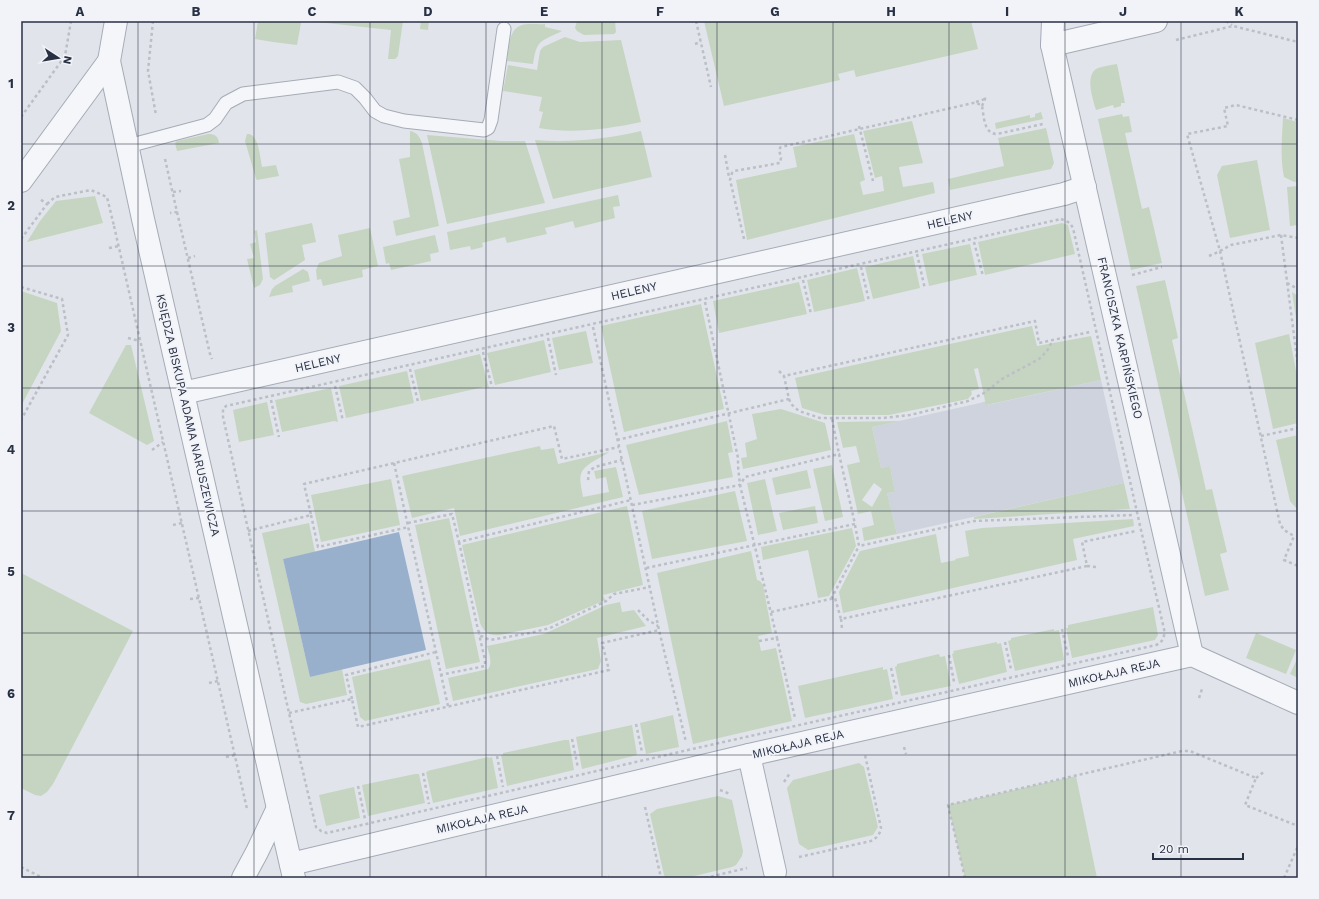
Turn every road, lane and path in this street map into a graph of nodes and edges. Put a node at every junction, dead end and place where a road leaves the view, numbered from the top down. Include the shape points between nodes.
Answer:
1 (71, 21) edge
2 (116, 21) edge
3 (696, 21) edge
4 (1053, 21) edge
5 (1156, 21) edge
6 (1226, 21) edge
7 (1233, 26) junction
8 (504, 30) dead end
9 (1170, 41) dead end
10 (701, 42) junction
11 (1298, 42) edge
12 (695, 44) dead end
13 (1052, 45) junction
14 (109, 61) junction
15 (711, 87) dead end
16 (973, 103) junction
17 (982, 106) junction
18 (934, 108) dead end
19 (935, 112) junction
20 (21, 117) edge
21 (1298, 120) edge
22 (1050, 123) dead end
23 (860, 127) junction
24 (786, 142) dead end
25 (128, 146) junction
26 (787, 146) junction
27 (725, 155) dead end
28 (727, 168) junction
29 (734, 171) junction
30 (730, 180) junction
31 (21, 181) edge
32 (873, 181) dead end
33 (1085, 187) junction
34 (181, 191) dead end
35 (173, 192) dead end
36 (38, 198) dead end
37 (47, 204) junction
38 (177, 212) dead end
39 (118, 225) dead end
40 (114, 226) junction
41 (1281, 234) junction
42 (973, 238) junction
43 (1298, 238) edge
44 (21, 239) edge
45 (745, 244) dead end
46 (119, 246) junction
47 (109, 248) dead end
48 (916, 250) junction
49 (1220, 251) junction
50 (195, 256) dead end
51 (1209, 256) dead end
52 (188, 258) junction
53 (860, 263) junction
54 (1162, 267) dead end
55 (802, 276) junction
56 (983, 276) dead end
57 (1128, 276) dead end
58 (1287, 283) junction
59 (21, 287) edge
60 (925, 289) dead end
61 (1298, 289) edge
62 (705, 298) junction
63 (869, 302) dead end
64 (811, 314) dead end
65 (592, 323) junction
66 (1097, 331) junction
67 (547, 333) junction
68 (128, 338) dead end
69 (1053, 340) junction
70 (140, 341) junction
71 (482, 348) junction
72 (217, 363) dead end
73 (409, 364) junction
74 (1298, 366) edge
75 (779, 371) dead end
76 (556, 375) dead end
77 (784, 376) junction
78 (334, 381) junction
79 (492, 387) dead end
80 (183, 393) junction
81 (270, 396) junction
82 (789, 399) junction
83 (418, 402) dead end
84 (729, 413) junction
85 (832, 419) junction
86 (21, 420) edge
87 (342, 421) dead end
88 (1298, 428) edge
89 (1261, 436) junction
90 (279, 437) dead end
91 (618, 440) junction
92 (163, 442) junction
93 (619, 446) junction
94 (152, 450) dead end
95 (839, 454) junction
96 (622, 460) junction
97 (394, 463) junction
98 (588, 480) dead end
99 (740, 485) junction
100 (631, 500) junction
101 (632, 505) junction
102 (311, 515) junction
103 (182, 523) junction
104 (855, 524) junction
105 (173, 525) dead end
106 (408, 525) junction
107 (1141, 530) dead end
108 (248, 531) junction
109 (458, 542) junction
110 (755, 545) junction
111 (859, 546) junction
112 (1087, 566) junction
113 (1298, 566) edge
114 (1096, 567) dead end
115 (646, 568) junction
116 (650, 587) junction
117 (199, 598) junction
118 (190, 599) dead end
119 (831, 599) junction
120 (638, 610) dead end
121 (771, 612) junction
122 (841, 619) junction
123 (658, 626) junction
124 (842, 629) dead end
125 (1062, 629) dead end
126 (478, 630) junction
127 (659, 630) junction
128 (777, 638) junction
129 (759, 642) dead end
130 (1005, 642) dead end
131 (436, 652) junction
132 (949, 655) dead end
133 (1192, 655) junction
134 (1070, 664) dead end
135 (891, 668) dead end
136 (440, 675) junction
137 (1013, 678) dead end
138 (218, 680) junction
139 (209, 683) dead end
140 (1198, 687) dead end
141 (1203, 688) junction
142 (956, 690) dead end
143 (1209, 690) dead end
144 (352, 698) junction
145 (1198, 698) dead end
146 (899, 703) dead end
147 (1298, 703) edge
148 (448, 706) junction
149 (289, 713) junction
150 (636, 724) dead end
151 (796, 726) dead end
152 (572, 739) dead end
153 (904, 745) dead end
154 (688, 750) dead end
155 (873, 753) dead end
156 (906, 754) dead end
157 (235, 755) junction
158 (749, 755) junction
159 (865, 755) junction
160 (497, 756) dead end
161 (858, 757) dead end
162 (226, 758) dead end
163 (644, 760) dead end
164 (1265, 771) dead end
165 (793, 772) dead end
166 (423, 773) dead end
167 (580, 775) dead end
168 (1256, 778) junction
169 (358, 786) dead end
170 (783, 786) dead end
171 (718, 790) dead end
172 (504, 793) dead end
173 (733, 796) dead end
174 (644, 805) dead end
175 (278, 808) junction
176 (430, 809) dead end
177 (366, 824) dead end
178 (314, 825) dead end
179 (1298, 826) edge
180 (1298, 846) edge
181 (830, 850) junction
182 (257, 852) junction
183 (832, 854) dead end
184 (801, 857) junction
185 (796, 858) dead end
186 (802, 861) dead end
187 (21, 867) edge
188 (752, 867) dead end
189 (293, 871) edge
190 (775, 872) dead end
191 (609, 876) dead end
192 (718, 876) edge
193 (43, 878) edge
194 (243, 878) edge
195 (602, 878) edge
196 (661, 878) edge
197 (705, 878) edge
198 (965, 878) edge
199 (1284, 878) edge

1 - 20 path via 66,56
2 - 14 street, KSIĘDZA BISKUPA ADAMA NARUSZEWICZA
3 - 10 path
4 - 13 street, FRANCISZKA KARPIŃSKIEGO
5 - 13 street
6 - 7 path
7 - 9 path
7 - 11 path
8 - 25 lane via 491,120 488,128 484,130 404,121 384,116 375,111 355,88 338,82 243,94 226,103 215,119 207,125
10 - 12 path
10 - 15 path
13 - 33 street, FRANCISZKA KARPIŃSKIEGO
14 - 25 street, KSIĘDZA BISKUPA ADAMA NARUSZEWICZA
14 - 31 street
16 - 17 path
16 - 17 path via 985,97
16 - 19 path
17 - 22 path via 987,130 992,134
18 - 19 path
19 - 23 path
21 - 49 path via 1236,106 1224,108 1228,126 1187,134
23 - 26 path
23 - 32 path
24 - 26 path
25 - 80 street, KSIĘDZA BISKUPA ADAMA NARUSZEWICZA
26 - 29 path via 779,149 780,162
27 - 28 path
28 - 29 path
28 - 30 path
29 - 30 path
30 - 45 path
33 - 80 street, HELENY via 1064,194
33 - 133 street, FRANCISZKA KARPIŃSKIEGO
34 - 35 path
36 - 37 path
37 - 40 path via 55,197 91,190 108,197
37 - 44 path
38 - 52 path
39 - 40 path
40 - 46 path
41 - 43 path
41 - 49 path via 1231,245
41 - 58 path
42 - 48 path
42 - 56 path
42 - 66 path via 1061,219 1070,223
46 - 47 path
46 - 70 path
48 - 53 path
48 - 60 path
49 - 51 path
49 - 89 path
50 - 52 path
52 - 72 path via 210,354
53 - 55 path
53 - 63 path
54 - 57 path
55 - 62 path
55 - 64 path
58 - 61 path
58 - 74 path
59 - 86 path via 62,300 68,335
62 - 65 path
62 - 84 path
65 - 67 path
65 - 91 path
66 - 69 path
66 - 111 path via 1137,514 974,521
67 - 71 path
67 - 76 path
68 - 70 path
69 - 77 path via 1039,343 1035,320
69 - 85 path via 1043,356 968,401 897,418
70 - 92 path
71 - 73 path
71 - 79 path
73 - 78 path
73 - 83 path
75 - 77 path
77 - 82 path
78 - 81 path
78 - 87 path
80 - 175 street, KSIĘDZA BISKUPA ADAMA NARUSZEWICZA
81 - 90 path
81 - 108 path via 226,406 222,412
82 - 84 path
82 - 85 path via 799,411
84 - 91 path
84 - 99 path via 738,458
85 - 95 path
88 - 89 path
89 - 113 path via 1280,524 1294,536 1284,560
91 - 93 path
92 - 94 path
92 - 103 path
93 - 96 path
93 - 97 path via 562,460 554,426
95 - 99 path via 745,477
95 - 104 path
96 - 98 path via 595,467 589,471
96 - 100 path
97 - 102 path via 304,484
97 - 106 path
99 - 101 path
99 - 110 path
100 - 101 path
100 - 109 path
101 - 115 path
102 - 106 path via 318,547
102 - 108 path
103 - 105 path
103 - 117 path
104 - 110 path
104 - 111 path
106 - 109 path via 452,514
106 - 131 path
107 - 112 path via 1082,542
108 - 149 path
109 - 126 path
110 - 115 path
110 - 121 path
111 - 119 path
112 - 114 path
112 - 122 path
115 - 116 path
116 - 123 path
116 - 126 path via 614,594 606,601 542,631 490,640 481,636
117 - 118 path
117 - 138 path
119 - 121 path
119 - 122 path via 835,598
120 - 123 path
121 - 128 path
122 - 124 path
123 - 127 path
125 - 134 path
126 - 136 path via 486,660 485,666
127 - 148 path via 602,643 609,670
127 - 154 path
128 - 129 path
128 - 151 path
130 - 137 path
131 - 136 path
131 - 144 path via 346,674
132 - 142 path
133 - 147 street
133 - 158 street, MIKOŁAJA REJA
135 - 146 path
136 - 148 path
138 - 139 path
138 - 157 path
140 - 141 path
141 - 143 path
141 - 145 path
144 - 148 path via 358,727
144 - 149 path
149 - 178 path
150 - 163 path
152 - 167 path
153 - 156 path
155 - 159 path
157 - 162 path
157 - 182 path
158 - 189 street, MIKOŁAJA REJA
158 - 190 street
159 - 161 path
159 - 181 path via 881,830 876,839 871,841
160 - 172 path
164 - 168 path
165 - 170 path
166 - 176 path
168 - 179 path via 1245,805
168 - 198 path via 1190,751 1182,751 948,805
169 - 177 path
171 - 173 path
174 - 196 path
175 - 182 street
175 - 189 street, KSIĘDZA BISKUPA ADAMA NARUSZEWICZA
180 - 199 path
181 - 183 path
181 - 184 path
182 - 194 street
184 - 185 path
184 - 186 path
187 - 193 path
188 - 192 path
191 - 195 path
192 - 197 path

